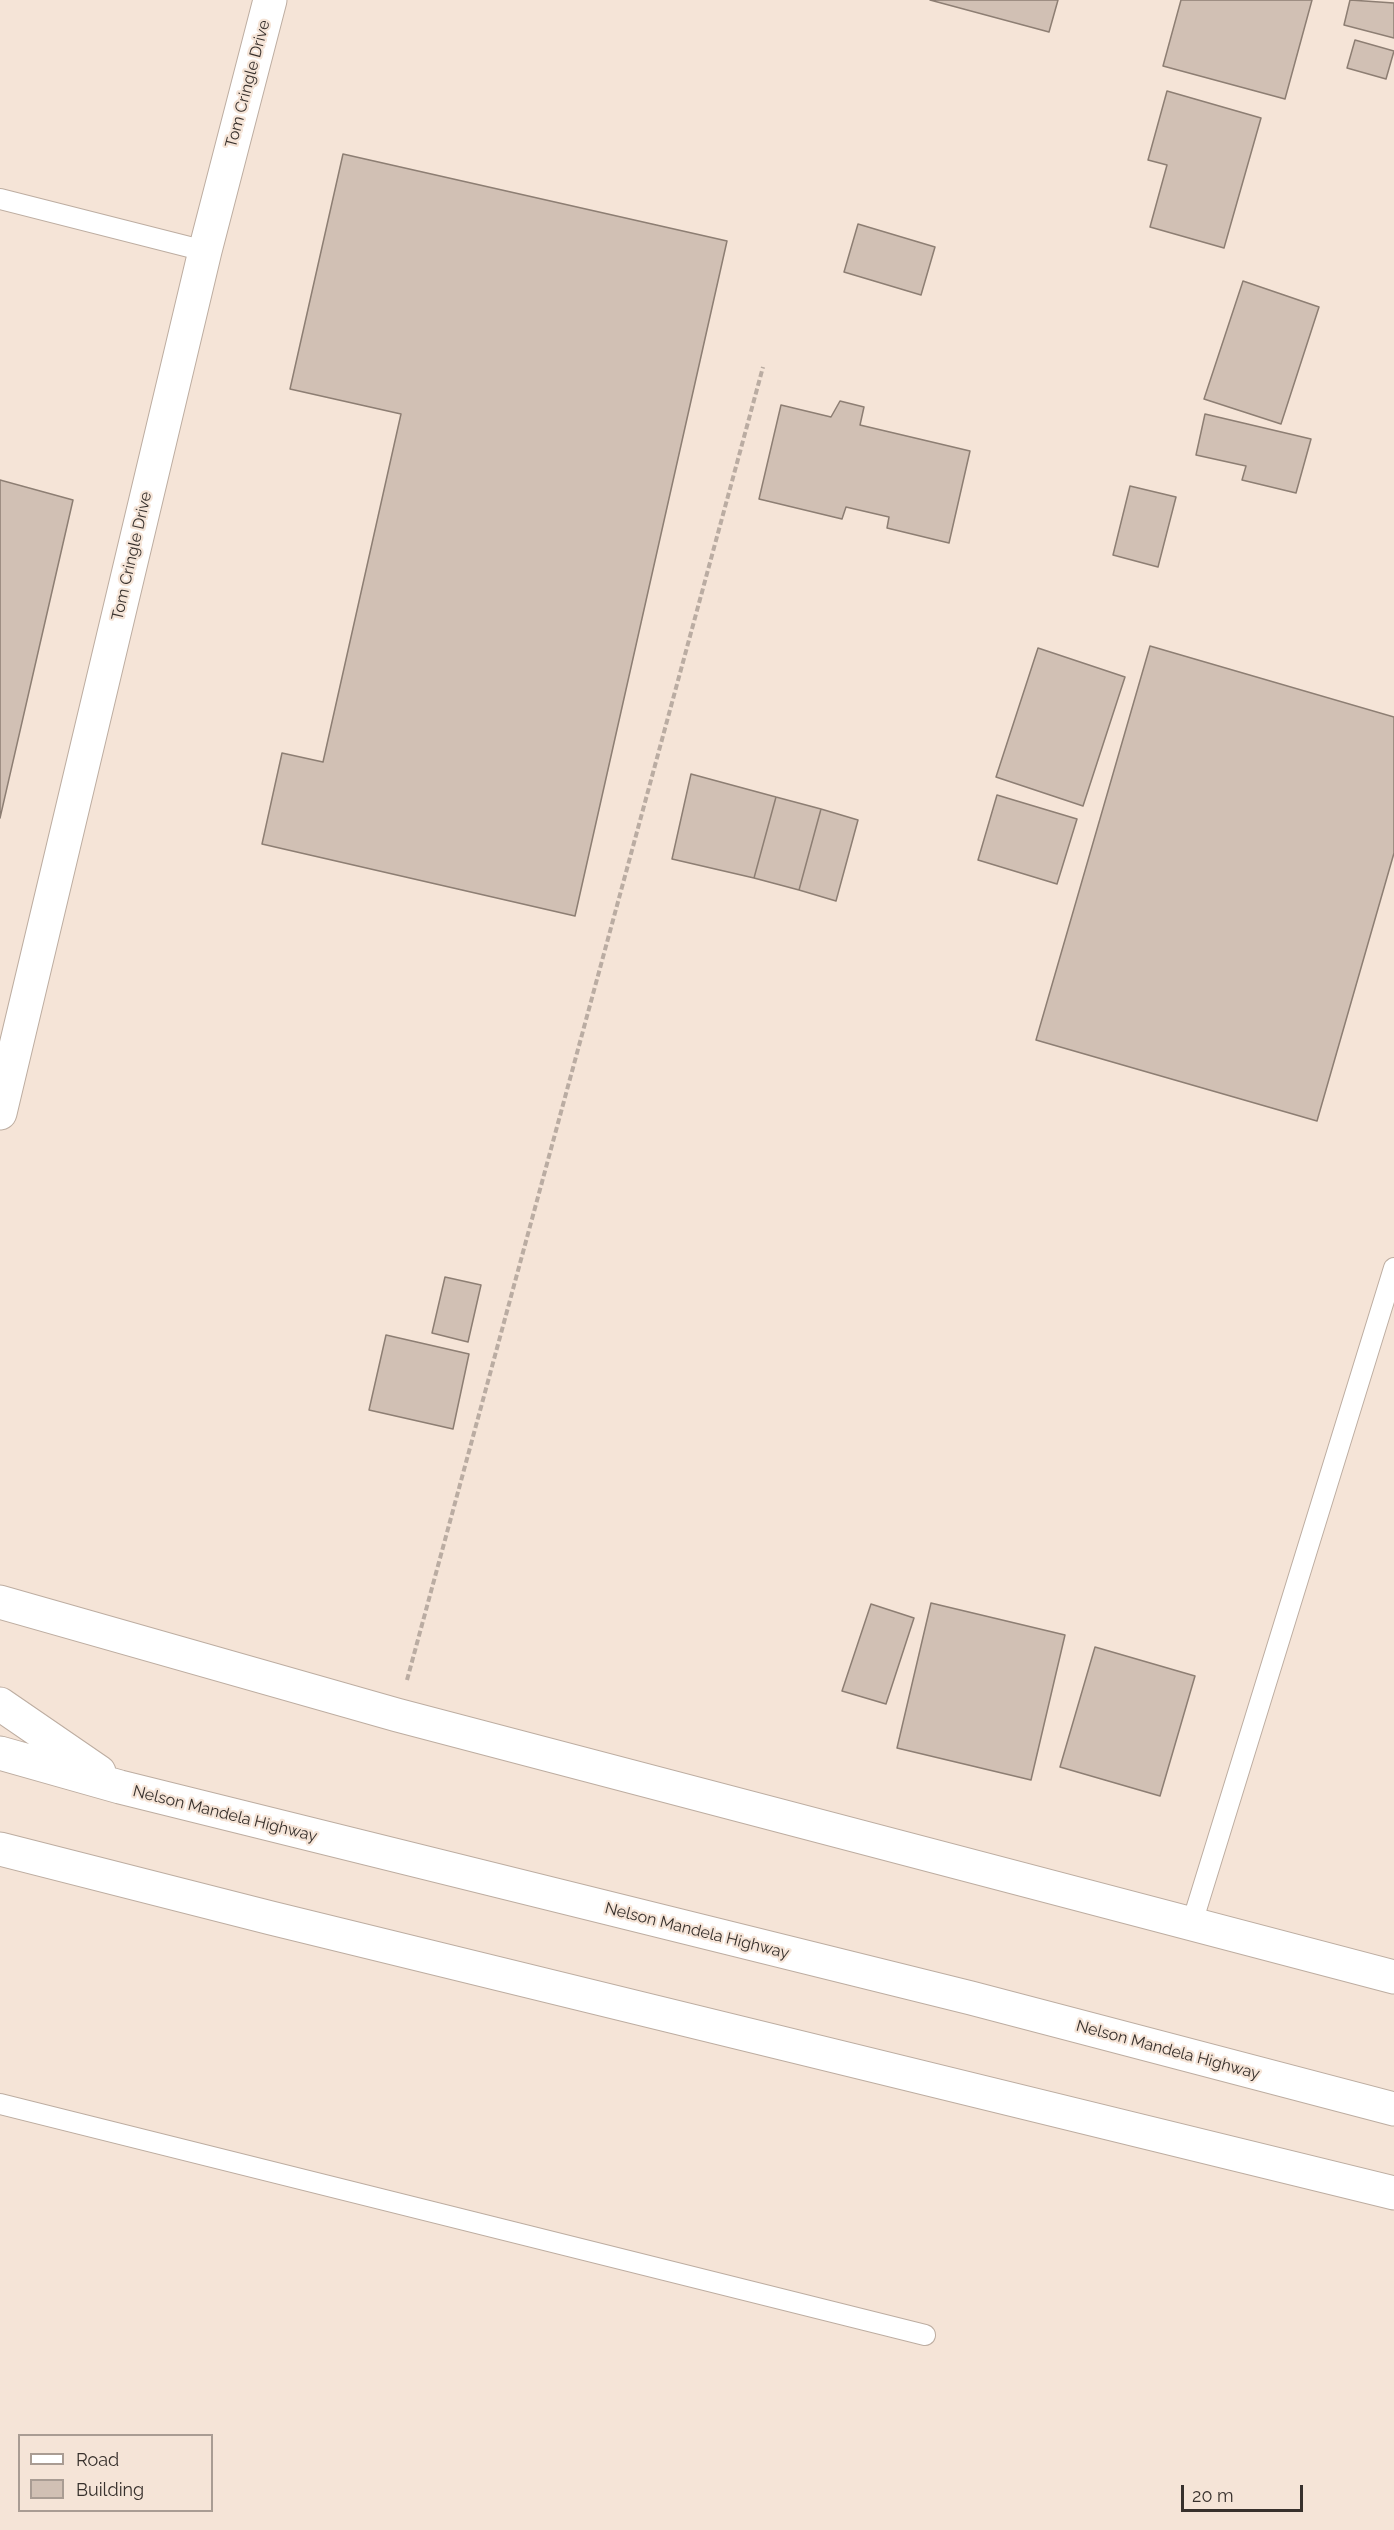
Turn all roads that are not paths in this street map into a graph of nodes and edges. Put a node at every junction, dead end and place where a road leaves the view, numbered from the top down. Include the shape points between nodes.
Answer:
1 (270, 0) edge
2 (0, 199) edge
3 (205, 251) junction
4 (0, 1113) edge
5 (1394, 1268) edge
6 (0, 1602) edge
7 (0, 1704) edge
8 (0, 1753) edge
9 (120, 1787) junction
10 (0, 1849) edge
11 (1192, 1923) junction
12 (1394, 1977) edge
13 (0, 2104) edge
14 (1394, 2109) edge
15 (1394, 2193) edge
16 (925, 2336) dead end

1 - 3 main road, Tom Cringle Drive
2 - 3 lane
3 - 4 main road, Tom Cringle Drive
5 - 11 lane
6 - 11 main road via 397,1716
7 - 9 main road
8 - 9 main road, Nelson Mandela Highway
9 - 14 main road, Nelson Mandela Highway via 971,1998
10 - 15 main road
11 - 12 main road
13 - 16 lane

